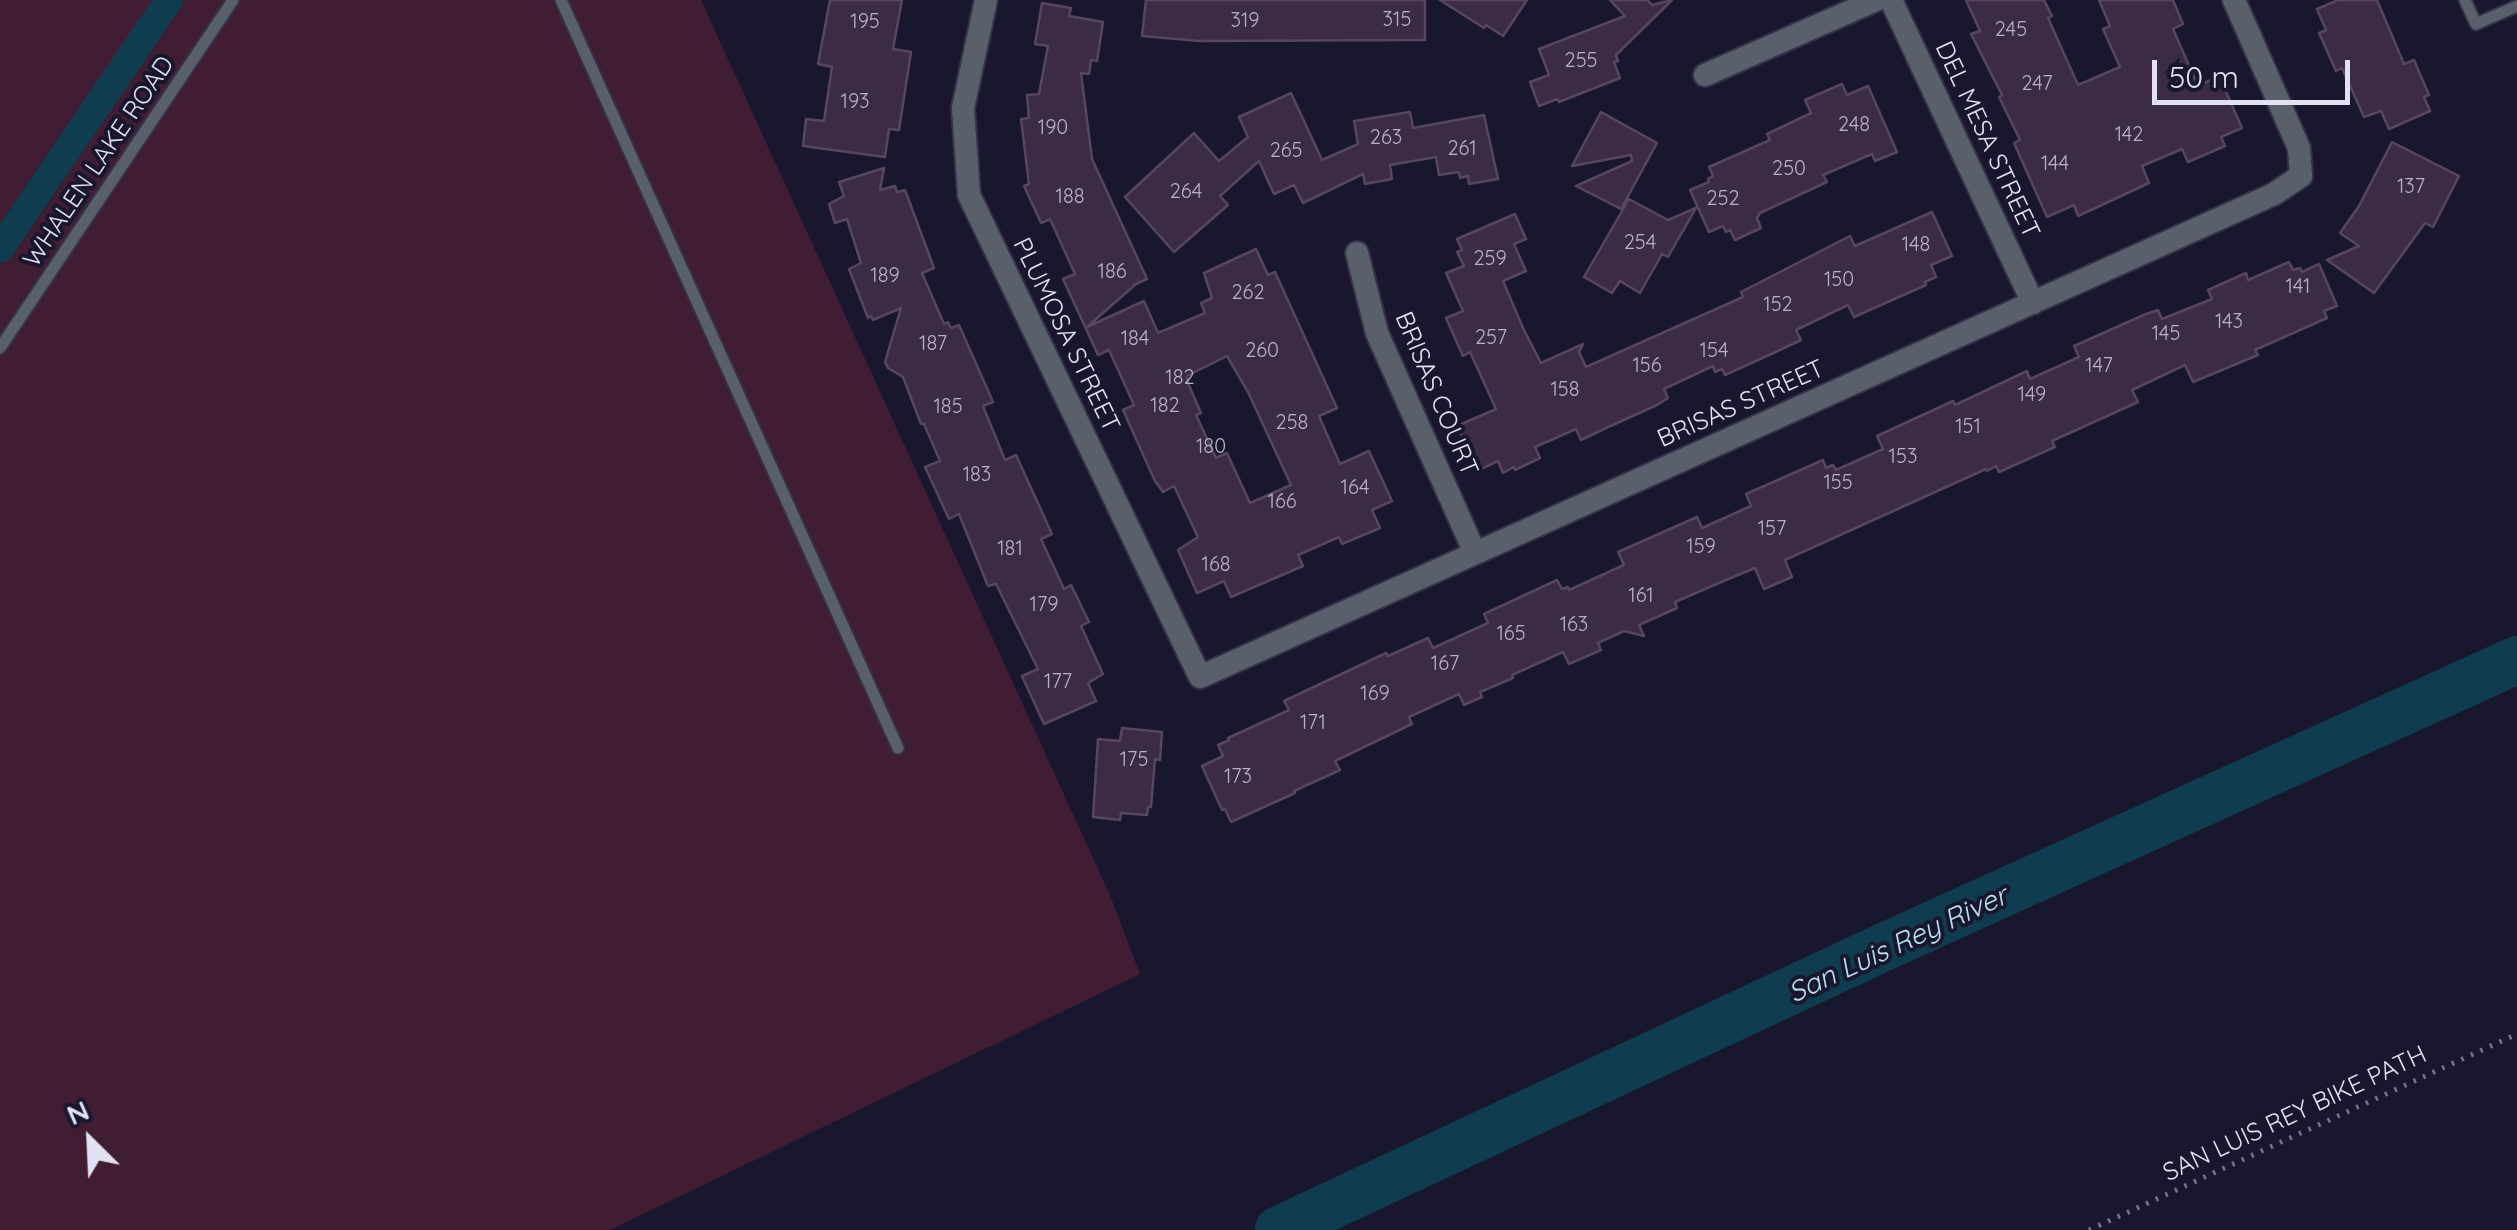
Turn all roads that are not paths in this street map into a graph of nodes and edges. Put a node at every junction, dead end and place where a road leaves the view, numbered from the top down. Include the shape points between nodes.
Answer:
1 (233, 0) edge
2 (561, 0) edge
3 (986, 0) edge
4 (1876, 0) edge
5 (1891, 0) edge
6 (2234, 0) edge
7 (2465, 0) edge
8 (2517, 6) edge
9 (1705, 75) dead end
10 (1357, 252) dead end
11 (2032, 303) junction
12 (0, 348) edge
13 (1475, 553) junction
14 (1200, 676) joint
15 (898, 748) dead end

1 - 12 lane, WHALEN LAKE ROAD
2 - 15 lane
3 - 14 street, PLUMOSA STREET via 964,108 968,196
4 - 9 street
5 - 11 street, DEL MESA STREET
6 - 11 street, BRISAS STREET via 2299,148 2301,176
7 - 8 lane via 2476,24
10 - 13 street, BRISAS COURT via 1377,333
11 - 13 street, BRISAS STREET
13 - 14 street, BRISAS STREET

